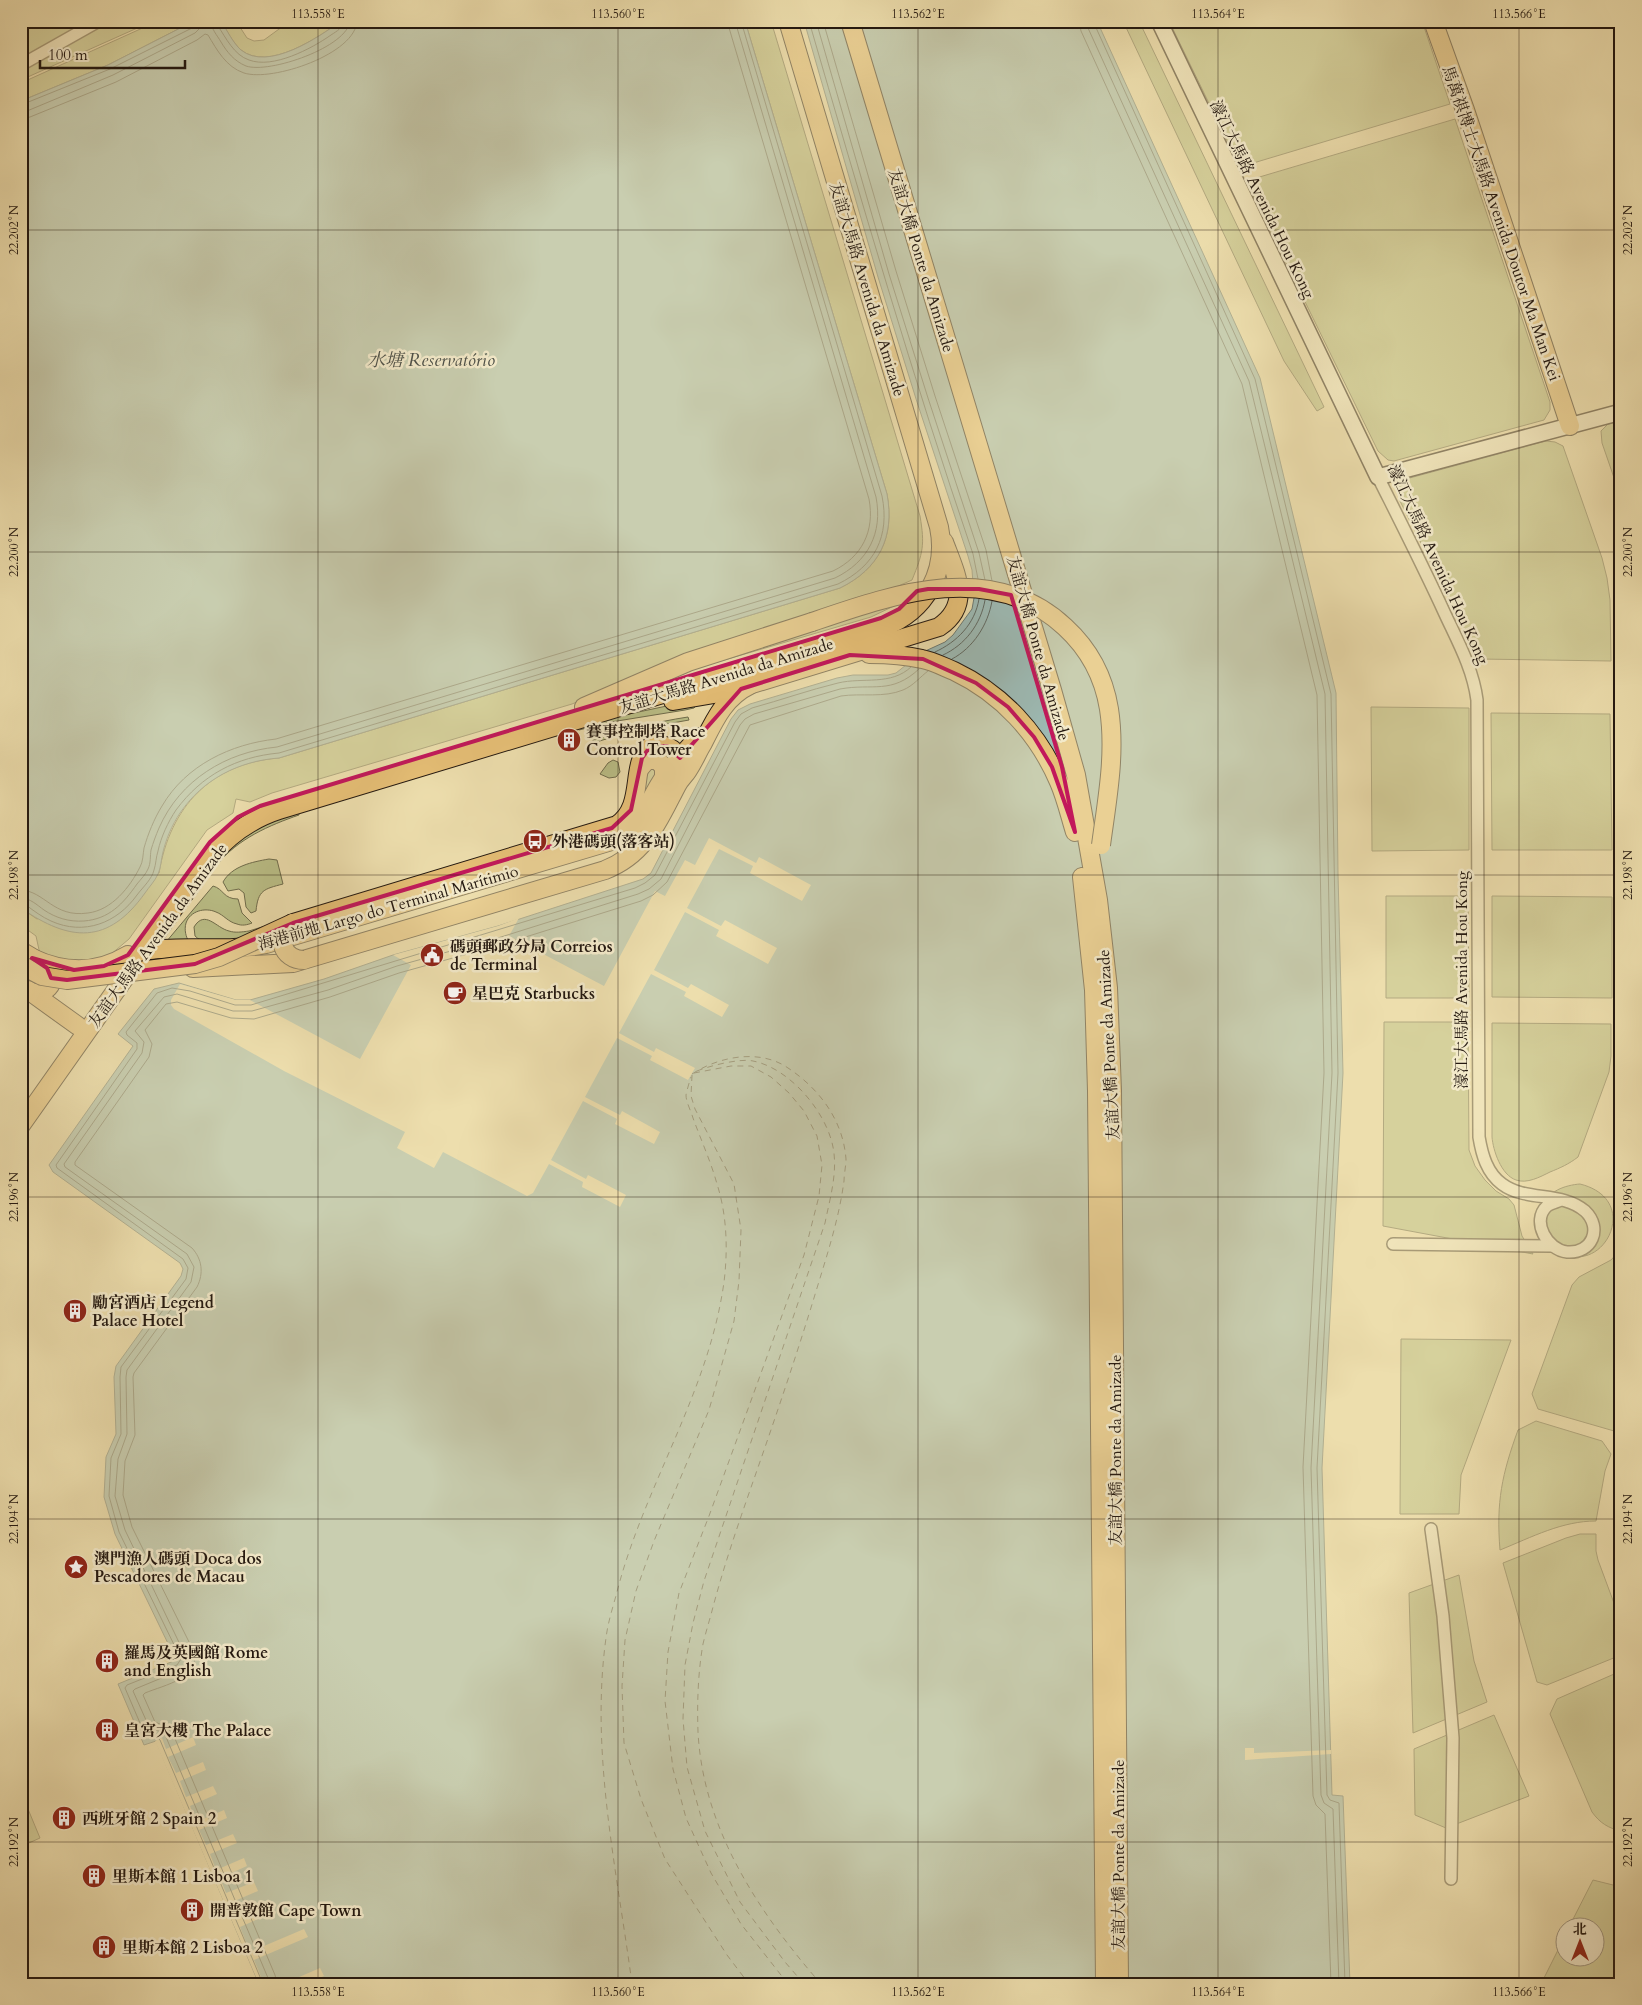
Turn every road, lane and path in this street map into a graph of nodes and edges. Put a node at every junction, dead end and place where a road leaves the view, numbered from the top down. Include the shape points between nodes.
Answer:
1 (99, 21) edge
2 (777, 21) edge
3 (788, 21) edge
4 (838, 21) edge
5 (850, 21) edge
6 (1159, 21) edge
7 (1434, 21) edge
8 (21, 65) edge
9 (1621, 412) edge
10 (1570, 426) junction
11 (1378, 477) junction
12 (939, 527) junction
13 (850, 655) junction
14 (750, 685) junction
15 (586, 712) junction
16 (718, 714) junction
17 (680, 758) junction
18 (640, 768) junction
19 (671, 780) junction
20 (1075, 832) junction
21 (1098, 900) junction
22 (293, 923) junction
23 (136, 953) junction
24 (25, 958) edge
25 (304, 960) junction
26 (150, 970) junction
27 (26, 989) edge
28 (78, 1026) junction
29 (21, 1107) edge
30 (21, 1125) edge
31 (1561, 1200) junction
32 (1393, 1244) dead end
33 (1551, 1246) junction
34 (1431, 1529) dead end
35 (1451, 1879) dead end
36 (1105, 1984) edge
37 (1119, 1984) edge

1 - 8 street
2 - 15 main road, 友誼大馬路 Avenida da Amizade via 929,529 932,548 928,568 913,596 887,615
3 - 12 main road, 友誼大馬路 Avenida da Amizade
4 - 20 main road, 友誼大橋 Ponte da Amizade via 1044,702 1062,766
5 - 21 main road, 友誼大橋 Ponte da Amizade via 1076,775
6 - 11 main road, 濠江大馬路 Avenida Hou Kong
7 - 10 main road, 馬萬祺博士大馬路 Avenida Doutor Ma Man Kei
9 - 10 main road
10 - 11 main road
11 - 31 street, 濠江大馬路 Avenida Hou Kong via 1470,668 1478,700 1479,1137 1486,1163 1494,1177 1513,1191
12 - 13 main road via 959,586 957,606 950,618 933,630
12 - 15 main road, 友誼大馬路 Avenida da Amizade via 941,557 933,585 921,603 898,622
13 - 14 main road
13 - 20 main road via 884,654 923,659 976,683 1008,707 1034,737 1052,767
14 - 15 main road via 726,692
14 - 16 main road via 734,694
15 - 21 main road, bridge via 688,662 902,594 966,588 1019,598 1044,611 1067,629 1086,650 1104,689 1110,717 1111,757 1098,866
15 - 23 main road, 友誼大馬路 Avenida da Amizade via 272,801 249,811 210,842
16 - 17 main road, 海港前地 Largo do Terminal Marítimio
16 - 19 main road via 688,770
17 - 18 main road via 671,748 654,746 645,752
17 - 19 main road, 海港前地 Largo do Terminal Marítimio
18 - 19 main road via 646,760 657,760
18 - 22 main road via 631,810 617,825
19 - 23 main road, 海港前地 Largo do Terminal Marítimio via 638,824 615,840 266,944
19 - 25 main road via 649,836 636,852 612,868
20 - 36 main road, 友誼大橋 Ponte da Amizade via 1086,900 1095,1008
21 - 37 main road, 友誼大橋 Ponte da Amizade via 1108,988 1112,1091
22 - 25 main road, bridge via 283,935 283,948 292,958
22 - 26 main road, bridge via 207,961
23 - 24 main road via 104,966 74,970
23 - 28 main road, 友誼大馬路 Avenida da Amizade
23 - 30 main road, 友誼大馬路 Avenida da Amizade
24 - 26 main road, bridge via 42,976 68,980
24 - 27 main road via 48,970 51,981 43,992 36,994
25 - 26 main road, bridge via 293,964
27 - 28 main road
28 - 29 main road, 友誼大馬路 Avenida da Amizade
31 - 33 street via 1547,1206 1543,1214 1544,1238
31 - 33 street via 1586,1212 1592,1220 1592,1241 1583,1250 1567,1252
32 - 33 street
34 - 35 street via 1453,1738

